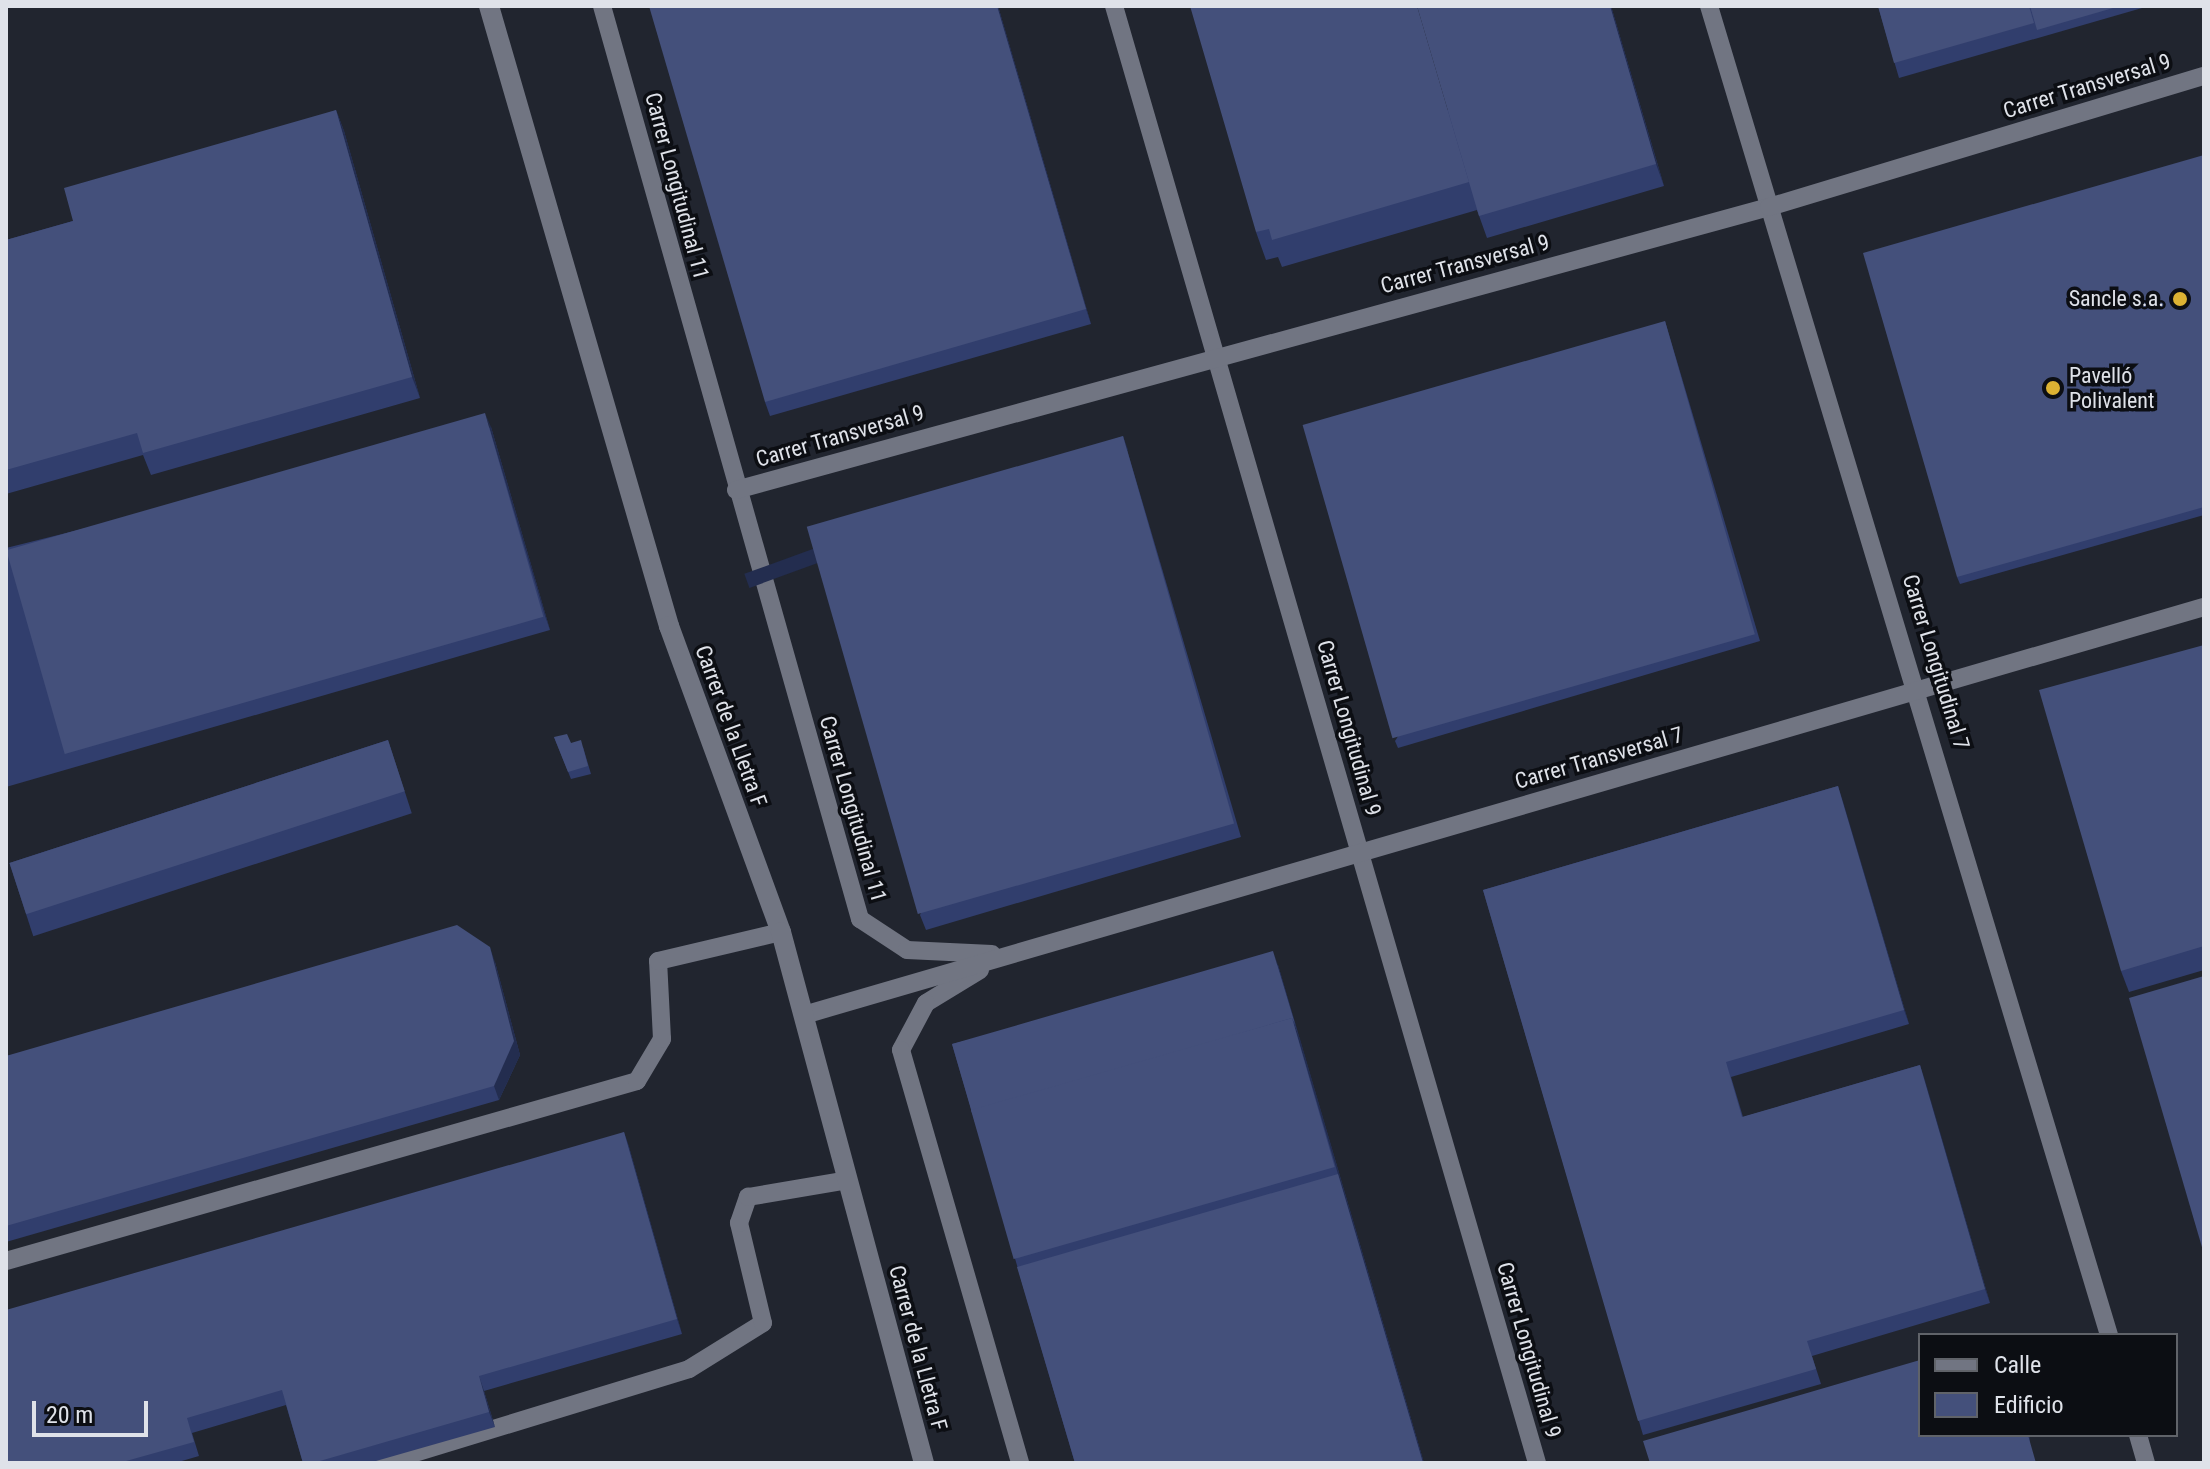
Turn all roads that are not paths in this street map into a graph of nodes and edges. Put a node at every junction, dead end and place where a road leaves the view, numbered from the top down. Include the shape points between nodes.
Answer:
1 (489, 6) edge
2 (602, 6) edge
3 (1114, 6) edge
4 (1709, 6) edge
5 (2204, 76) edge
6 (1769, 207) junction
7 (1216, 355) junction
8 (736, 490) junction
9 (2204, 607) edge
10 (1921, 693) junction
11 (1360, 849) junction
12 (781, 932) junction
13 (1007, 955) junction
14 (804, 1015) junction
15 (848, 1180) junction
16 (6, 1261) edge
17 (2108, 1333) edge
18 (2139, 1437) edge
19 (382, 1463) edge
20 (924, 1463) edge
21 (1020, 1463) edge
22 (1537, 1463) edge
23 (2146, 1463) edge

1 - 12 street, Carrer de la Lletra F via 669,626
2 - 8 lane, Carrer Longitudinal 11
3 - 7 lane, Carrer Longitudinal 9
4 - 6 lane, Carrer Longitudinal 7
5 - 6 lane, Carrer Transversal 9
6 - 7 lane, Carrer Transversal 9
6 - 10 lane, Carrer Longitudinal 7
7 - 8 lane, Carrer Transversal 9
7 - 11 lane, Carrer Longitudinal 9
8 - 13 lane, Carrer Longitudinal 11 via 860,919 907,950
9 - 10 lane, Carrer Transversal 7
10 - 11 lane, Carrer Transversal 7
10 - 17 lane, Carrer Longitudinal 7
11 - 13 lane, Carrer Transversal 7
11 - 22 lane, Carrer Longitudinal 9
12 - 14 street, Carrer de la Lletra F
12 - 16 lane via 658,961 662,1039 637,1081
13 - 14 lane
13 - 21 lane via 926,1003 901,1050
14 - 15 street, Carrer de la Lletra F
15 - 19 lane via 748,1197 739,1223 763,1323 689,1369
15 - 20 street, Carrer de la Lletra F
18 - 23 lane

